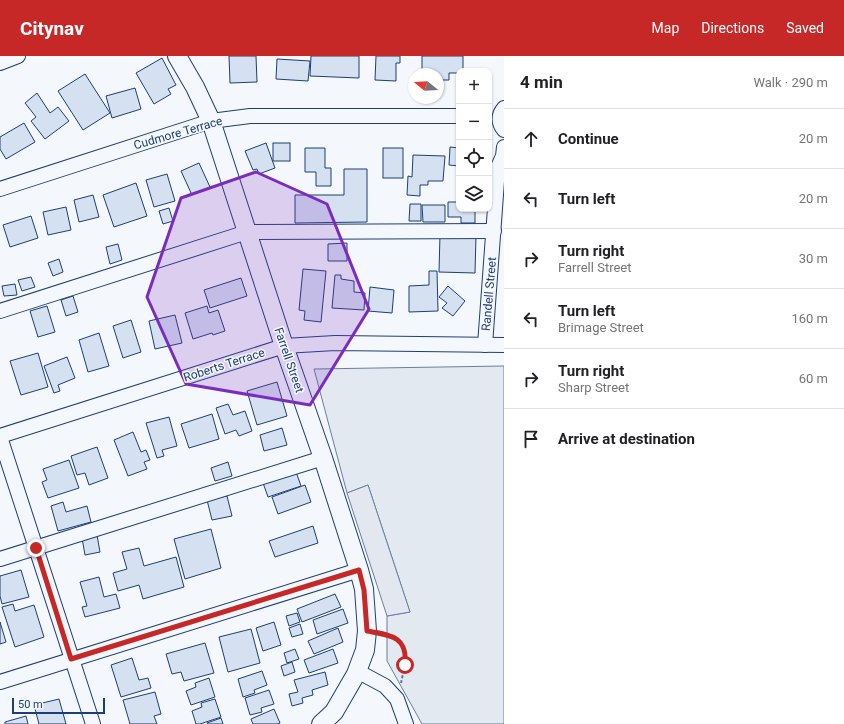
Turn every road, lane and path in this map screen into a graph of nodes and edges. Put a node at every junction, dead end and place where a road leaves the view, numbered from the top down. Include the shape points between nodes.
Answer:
1 (18, 56) edge
2 (176, 56) edge
3 (0, 63) edge
4 (497, 114) edge
5 (456, 116) edge
6 (211, 122) junction
7 (504, 130) edge
8 (504, 147) edge
9 (0, 189) edge
10 (494, 231) junction
11 (247, 232) junction
12 (0, 311) edge
13 (485, 345) junction
14 (504, 345) edge
15 (284, 346) junction
16 (0, 437) edge
17 (323, 458) junction
18 (36, 548) junction
19 (0, 559) edge
20 (359, 570) junction
21 (367, 631) junction
22 (71, 659) junction
23 (357, 671) junction
24 (0, 682) edge
25 (397, 699) junction
26 (94, 724) edge
27 (321, 724) edge
28 (406, 724) edge

1 - 3 street
2 - 6 main road, Farrell Street via 195,87
4 - 7 street
5 - 6 street, Cudmore Terrace via 250,116
6 - 9 street, Cudmore Terrace
6 - 11 main road, Farrell Street
8 - 10 street, Randell Street via 498,167
10 - 11 street
10 - 13 street, Randell Street
11 - 12 street
11 - 15 main road, Farrell Street
13 - 14 street, Roberts Terrace
13 - 15 street, Roberts Terrace via 335,343
15 - 16 street, Roberts Terrace
15 - 17 main road, Farrell Street
16 - 18 street
17 - 18 street
17 - 20 main road, Farrell Street
18 - 19 street
18 - 22 street
20 - 21 main road, Farrell Street via 364,590
20 - 22 street
21 - 23 main road, Farrell Street via 365,650
21 - 25 path via 397,638 405,649 405,665
22 - 24 street
22 - 26 street
23 - 25 street via 385,686
23 - 27 main road, Farrell Street via 334,712
25 - 28 street

